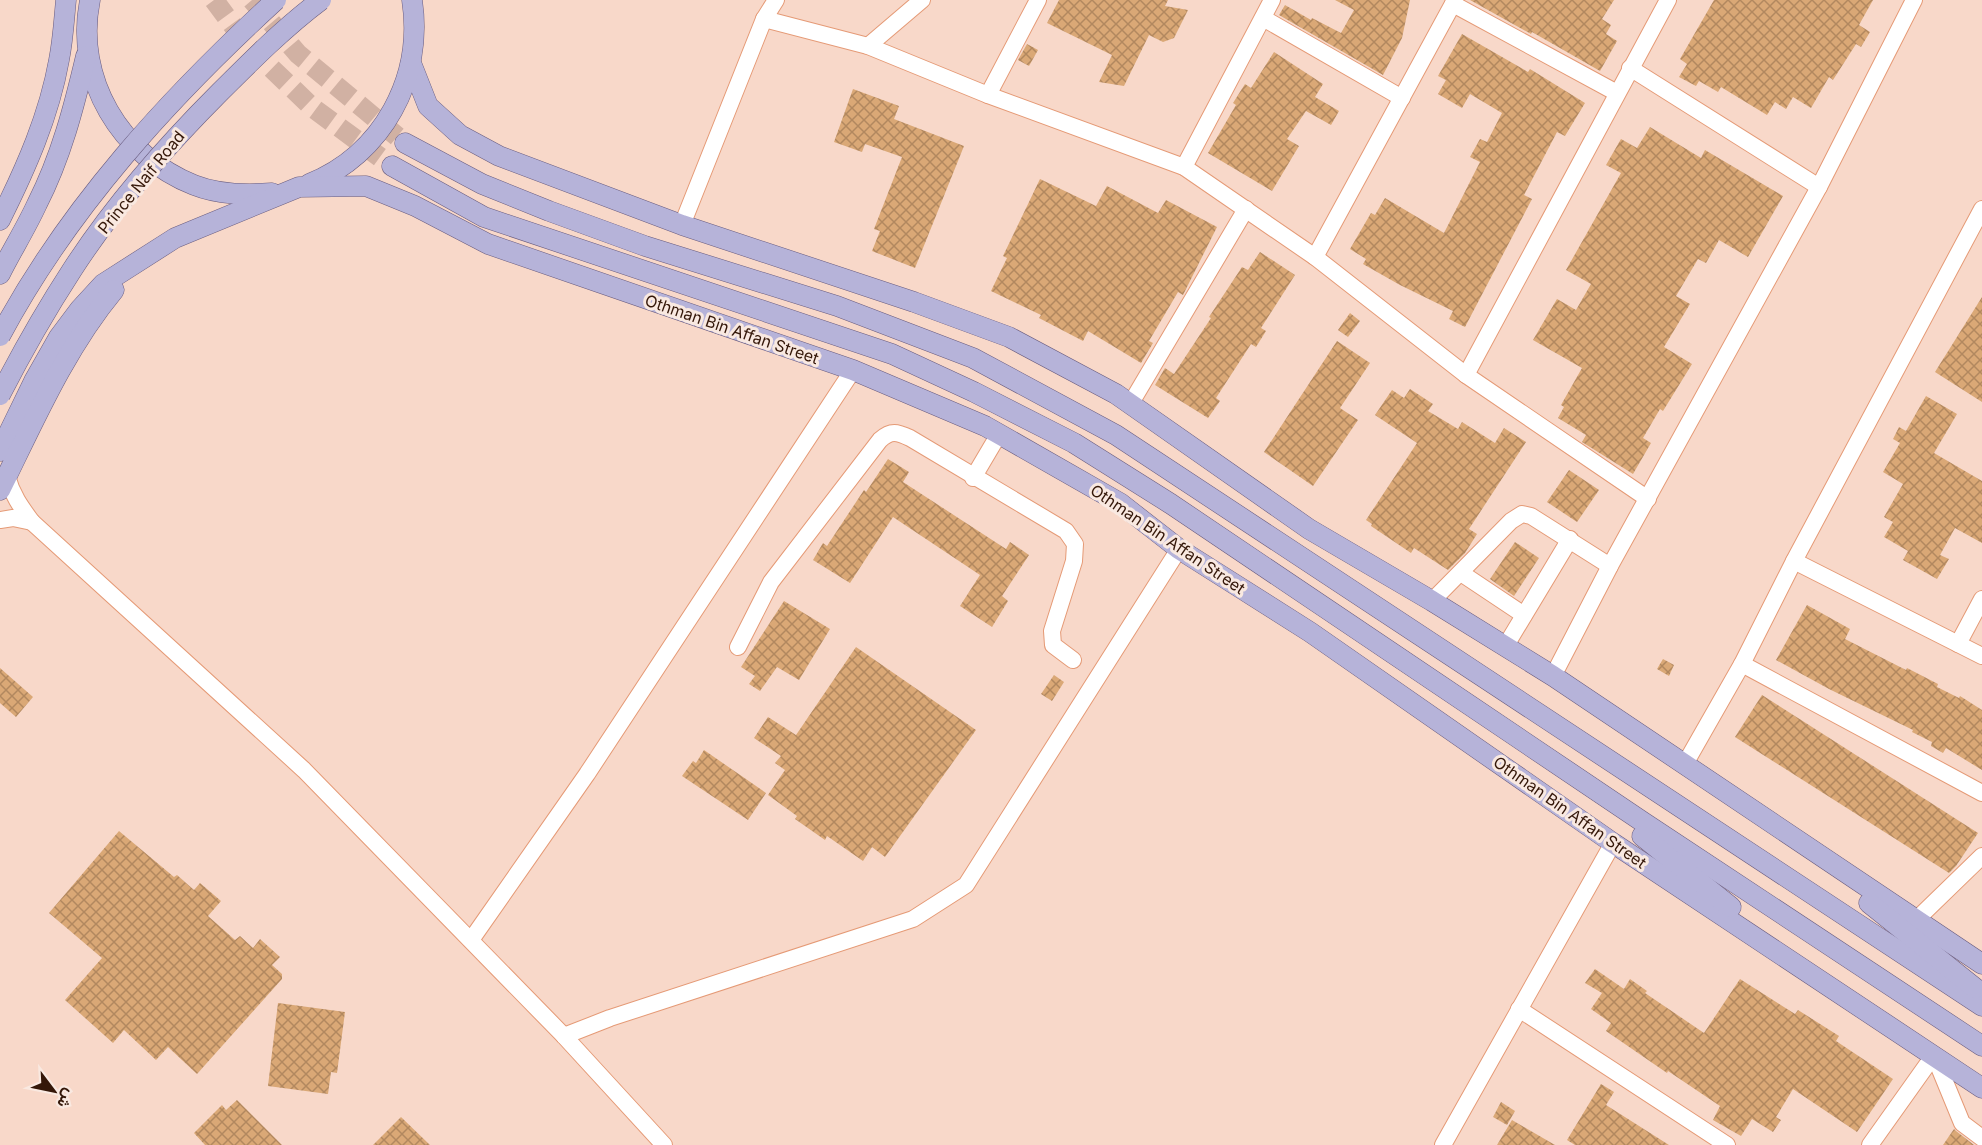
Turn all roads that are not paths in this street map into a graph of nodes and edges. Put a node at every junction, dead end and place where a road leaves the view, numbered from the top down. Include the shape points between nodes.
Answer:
1 (66, 0) edge
2 (90, 0) edge
3 (276, 0) edge
4 (321, 0) edge
5 (776, 0) edge
6 (922, 0) edge
7 (1038, 0) edge
8 (1272, 0) edge
9 (1668, 0) edge
10 (1914, 0) edge
11 (1454, 2) edge
12 (415, 4) edge
13 (1263, 18) junction
14 (764, 19) junction
15 (868, 46) junction
16 (87, 50) junction
17 (411, 63) junction
18 (1630, 68) junction
19 (1617, 93) junction
20 (988, 95) junction
21 (1402, 98) junction
22 (405, 142) tunnel mouth
23 (392, 166) tunnel mouth
24 (1184, 167) junction
25 (299, 187) junction
26 (1818, 187) junction
27 (1982, 208) edge
28 (1246, 209) junction
29 (0, 220) edge
30 (682, 225) junction
31 (174, 238) junction
32 (1315, 257) junction
33 (2, 270) edge
34 (0, 336) edge
35 (853, 370) junction
36 (1466, 375) junction
37 (0, 396) edge
38 (1131, 403) junction
39 (999, 434) junction
40 (0, 451) edge
41 (973, 478) junction
42 (3, 483) edge
43 (1648, 499) junction
44 (0, 520) edge
45 (32, 522) junction
46 (1570, 539) junction
47 (1179, 549) junction
48 (1794, 561) junction
49 (1610, 566) junction
50 (1461, 573) junction
51 (1982, 599) edge
52 (1432, 601) junction
53 (1524, 615) junction
54 (1958, 644) junction
55 (1505, 647) junction
56 (738, 648) dead end
57 (1982, 656) edge
58 (1073, 660) dead end
59 (1742, 664) junction
60 (1552, 676) junction
61 (1518, 737) junction
62 (1685, 764) junction
63 (1982, 793) edge
64 (1735, 797) junction
65 (1613, 843) junction
66 (1982, 856) edge
67 (1915, 921) junction
68 (471, 940) junction
69 (1982, 964) edge
70 (1830, 986) junction
71 (1982, 993) edge
72 (1982, 1006) edge
73 (1519, 1009) junction
74 (564, 1035) junction
75 (1982, 1046) edge
76 (1934, 1055) junction
77 (1982, 1088) edge
78 (1982, 1138) edge
79 (664, 1145) edge
80 (1443, 1145) edge
81 (1727, 1145) edge
82 (1870, 1145) edge

1 - 29 main road via 59,60 45,114 28,163
2 - 16 main road
3 - 34 main road, Prince Naif Road, bridge via 170,103 98,188 41,265
4 - 37 main road, Prince Naif Road, bridge via 244,68 119,205 73,268
5 - 14 street
6 - 15 street
7 - 20 street
8 - 13 street
9 - 18 street
10 - 26 street
11 - 19 street
11 - 21 street
12 - 17 main road
13 - 21 street
13 - 24 street
14 - 15 street
14 - 30 street
15 - 20 street
16 - 25 main road via 102,100 115,123 150,161 188,182 222,192 248,195
16 - 33 main road via 72,116 57,159
17 - 25 main road via 399,99 379,133 335,171
17 - 30 main road via 428,106 460,135 499,156
18 - 19 street
18 - 26 street
19 - 36 street
20 - 24 street
21 - 32 street
22 - 72 main road via 482,183 549,211 645,246 837,306 973,358 1107,429
23 - 61 main road, Othman Bin Affan Street via 484,216 892,354 974,392 1074,443 1162,498
24 - 28 street
25 - 31 main road
25 - 35 main road, Othman Bin Affan Street via 366,186 488,244
26 - 43 street
27 - 48 street
28 - 32 street
28 - 38 street
30 - 38 main road via 1009,337
31 - 40 main road via 103,284 80,309 59,337
31 - 42 main road via 118,285 84,328
32 - 36 street
35 - 39 main road, Othman Bin Affan Street
35 - 68 street via 587,774
36 - 43 street
38 - 52 main road via 1309,529
39 - 41 street
39 - 47 main road, Othman Bin Affan Street via 1120,503
41 - 56 street via 910,438 893,431 888,433 771,582
41 - 58 street via 1066,531 1075,544 1074,561 1052,631 1053,645
42 - 45 street
43 - 49 street
44 - 45 street
45 - 68 street via 304,771
46 - 49 street
46 - 50 street via 1522,514
46 - 53 street
47 - 65 main road, Othman Bin Affan Street via 1310,632
47 - 74 street via 966,885 913,919
48 - 54 street
48 - 59 street
49 - 60 street
50 - 52 street
50 - 53 street
51 - 54 street
52 - 55 main road
53 - 55 street
54 - 57 street
55 - 60 main road
59 - 62 street
59 - 63 street
60 - 62 main road
61 - 70 main road
61 - 75 main road, Othman Bin Affan Street
62 - 64 main road
64 - 67 main road
64 - 71 main road
65 - 70 main road, Othman Bin Affan Street
65 - 73 street
66 - 67 street
67 - 69 main road
68 - 74 street
70 - 76 main road, Othman Bin Affan Street
73 - 80 street
73 - 81 street
74 - 79 street
76 - 77 main road, Othman Bin Affan Street
76 - 78 street via 1962,1123
76 - 82 street

